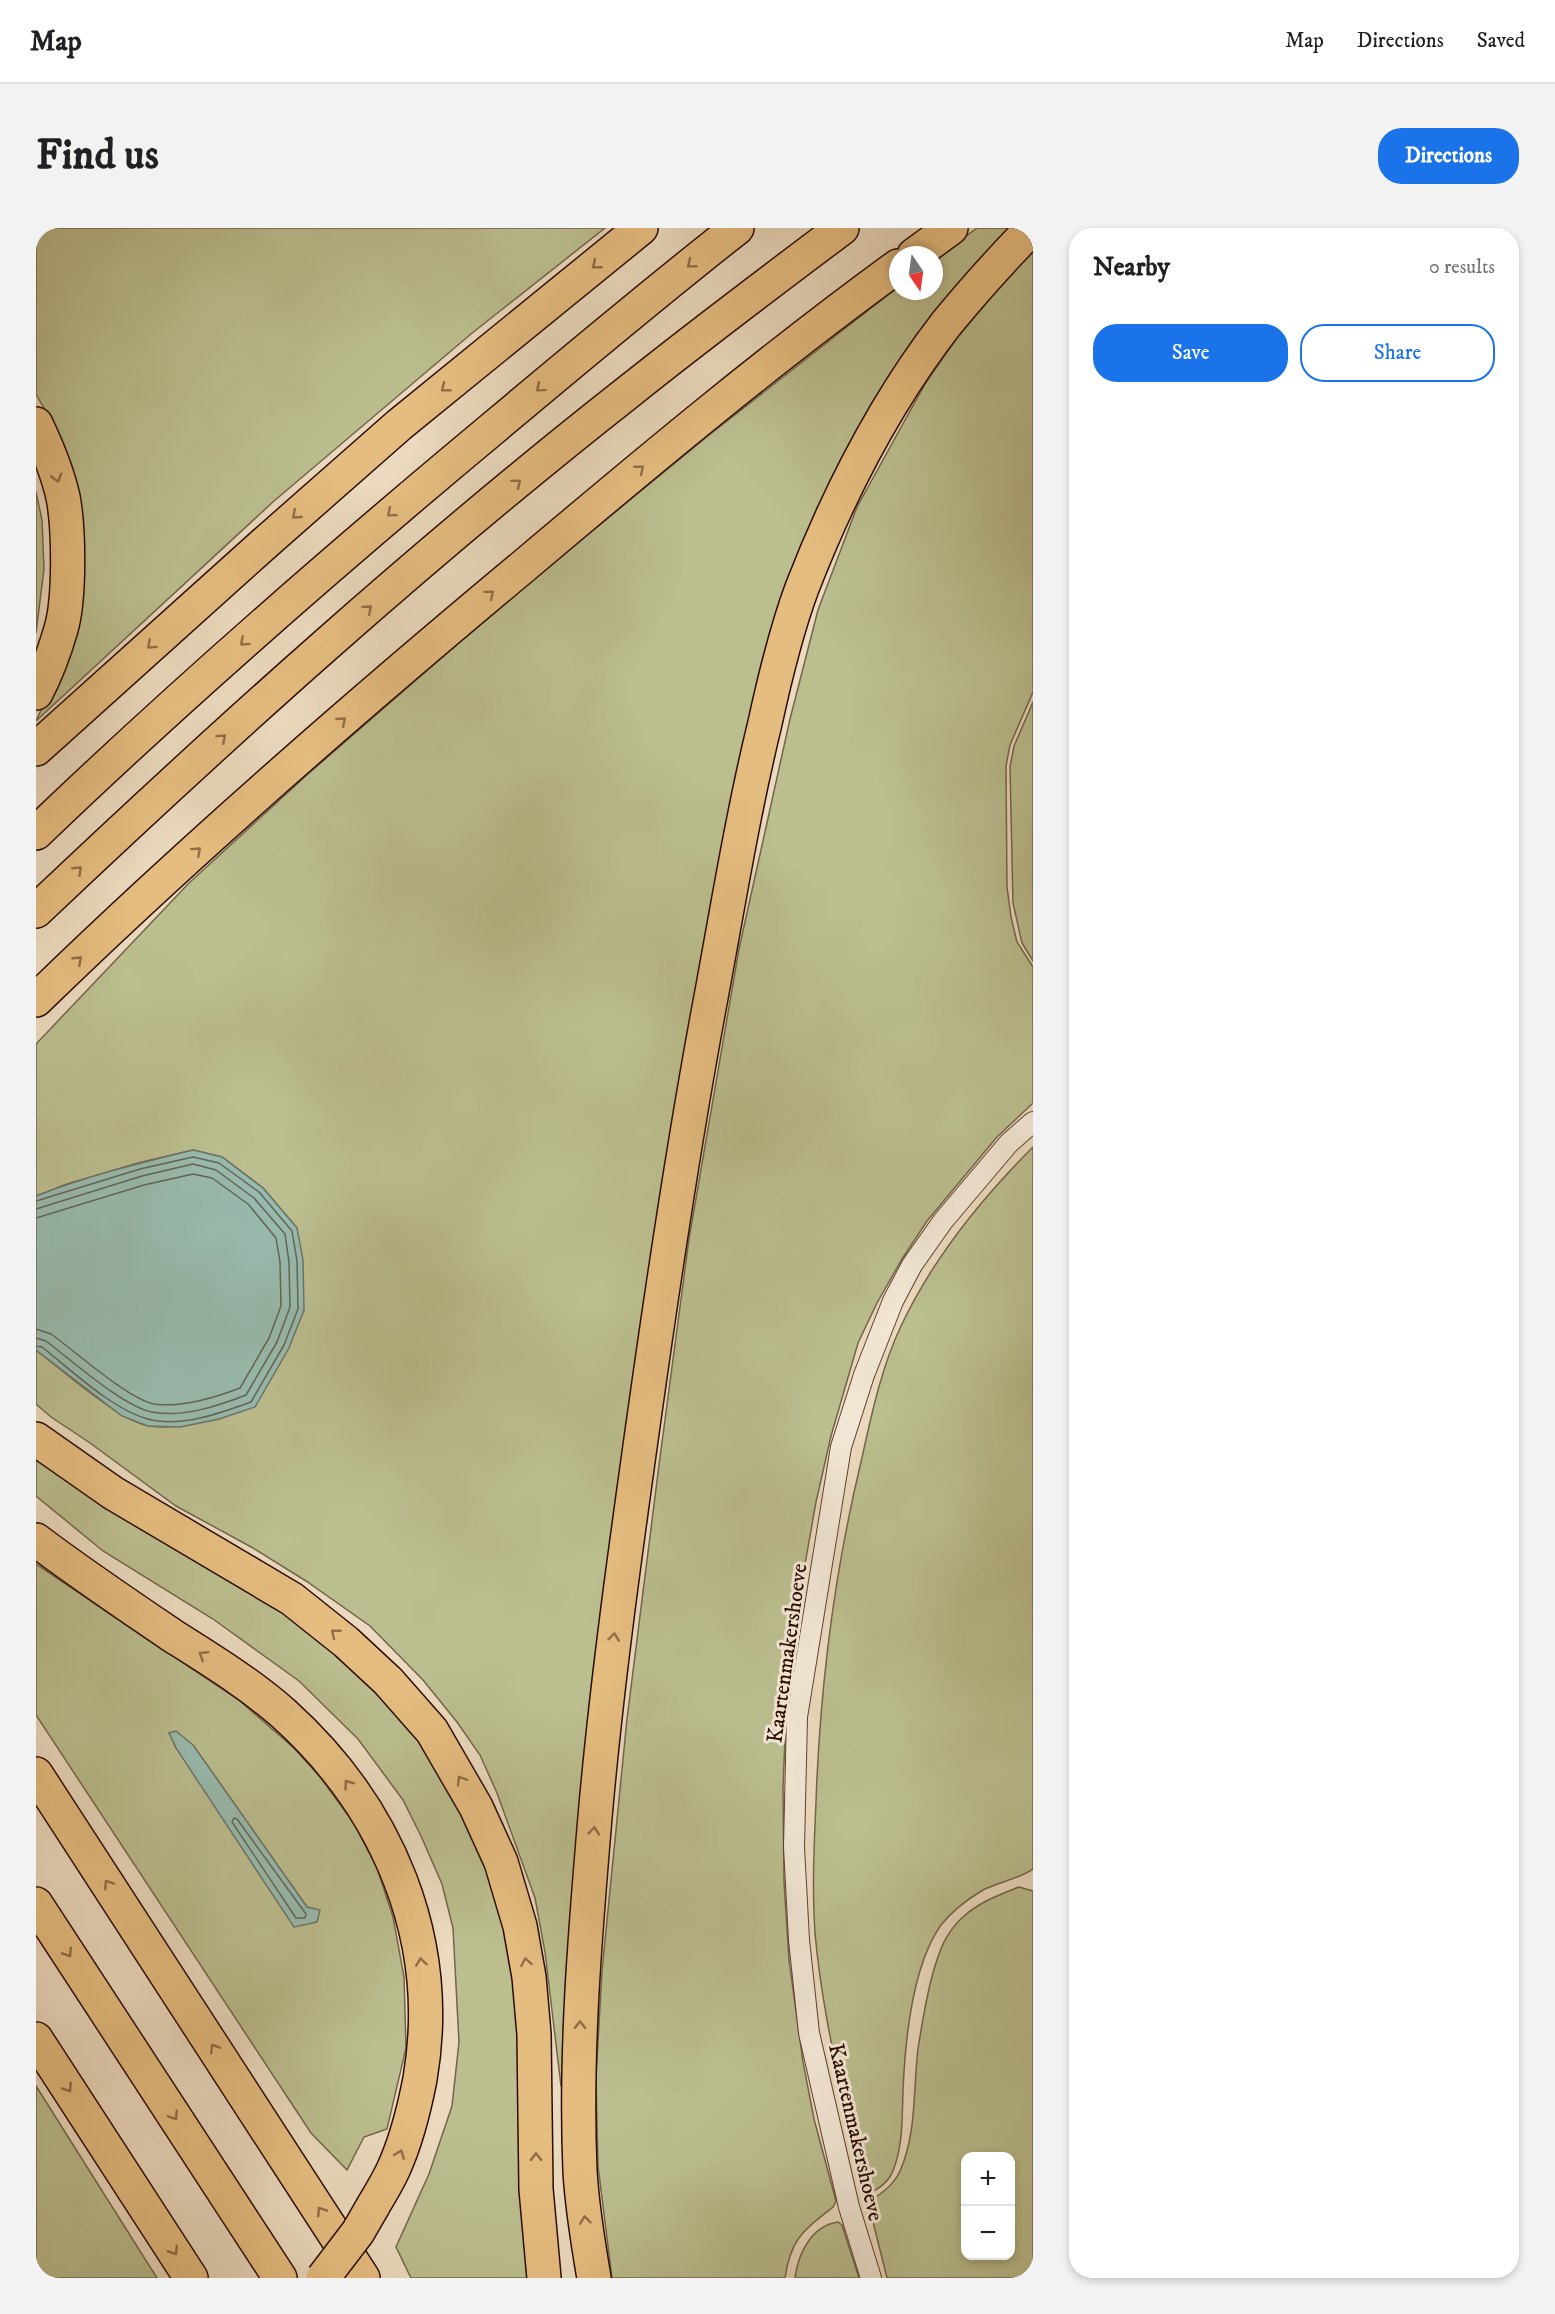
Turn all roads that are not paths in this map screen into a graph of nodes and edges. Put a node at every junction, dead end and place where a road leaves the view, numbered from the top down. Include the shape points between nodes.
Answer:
1 (641, 228) edge
2 (737, 228) edge
3 (842, 228) edge
4 (951, 228) edge
5 (1032, 228) edge
6 (926, 246) edge
7 (889, 273) edge
8 (36, 424) edge
9 (36, 693) edge
10 (36, 749) edge
11 (36, 833) edge
12 (36, 911) edge
13 (36, 1000) edge
14 (1033, 1122) edge
15 (36, 1439) edge
16 (36, 1540) edge
17 (36, 1774) edge
18 (36, 1904) edge
19 (36, 2038) edge
20 (191, 2278) edge
21 (280, 2278) edge
22 (323, 2278) edge
23 (363, 2278) edge
24 (544, 2278) edge
25 (594, 2278) edge
26 (871, 2278) edge

1 -> 10 highway via 399,425
2 -> 11 highway via 337,558
12 -> 3 highway via 152,801 449,539 626,393
4 - 6 highway
25 -> 5 highway via 580,2177 578,2094 580,2000 602,1740 672,1227 752,775 800,593 856,468 897,396 944,327
13 -> 7 highway via 292,764 450,627 605,497
8 -> 9 highway via 51,455 63,497 67,538 61,628
14 - 26 street, Kaartenmakershoeve via 1009,1143 943,1221 893,1301 840,1447 797,1717 794,1847 809,2033 849,2207
24 -> 15 highway via 536,2189 534,2034 520,1926 501,1862 476,1806 432,1731 388,1681 292,1599 113,1493
22 -> 16 highway, bridge via 358,2232 393,2170 412,2117 422,2067 423,1977 414,1925 400,1878 380,1832 349,1784 283,1713
23 -> 17 highway
18 -> 21 highway
19 -> 20 highway

